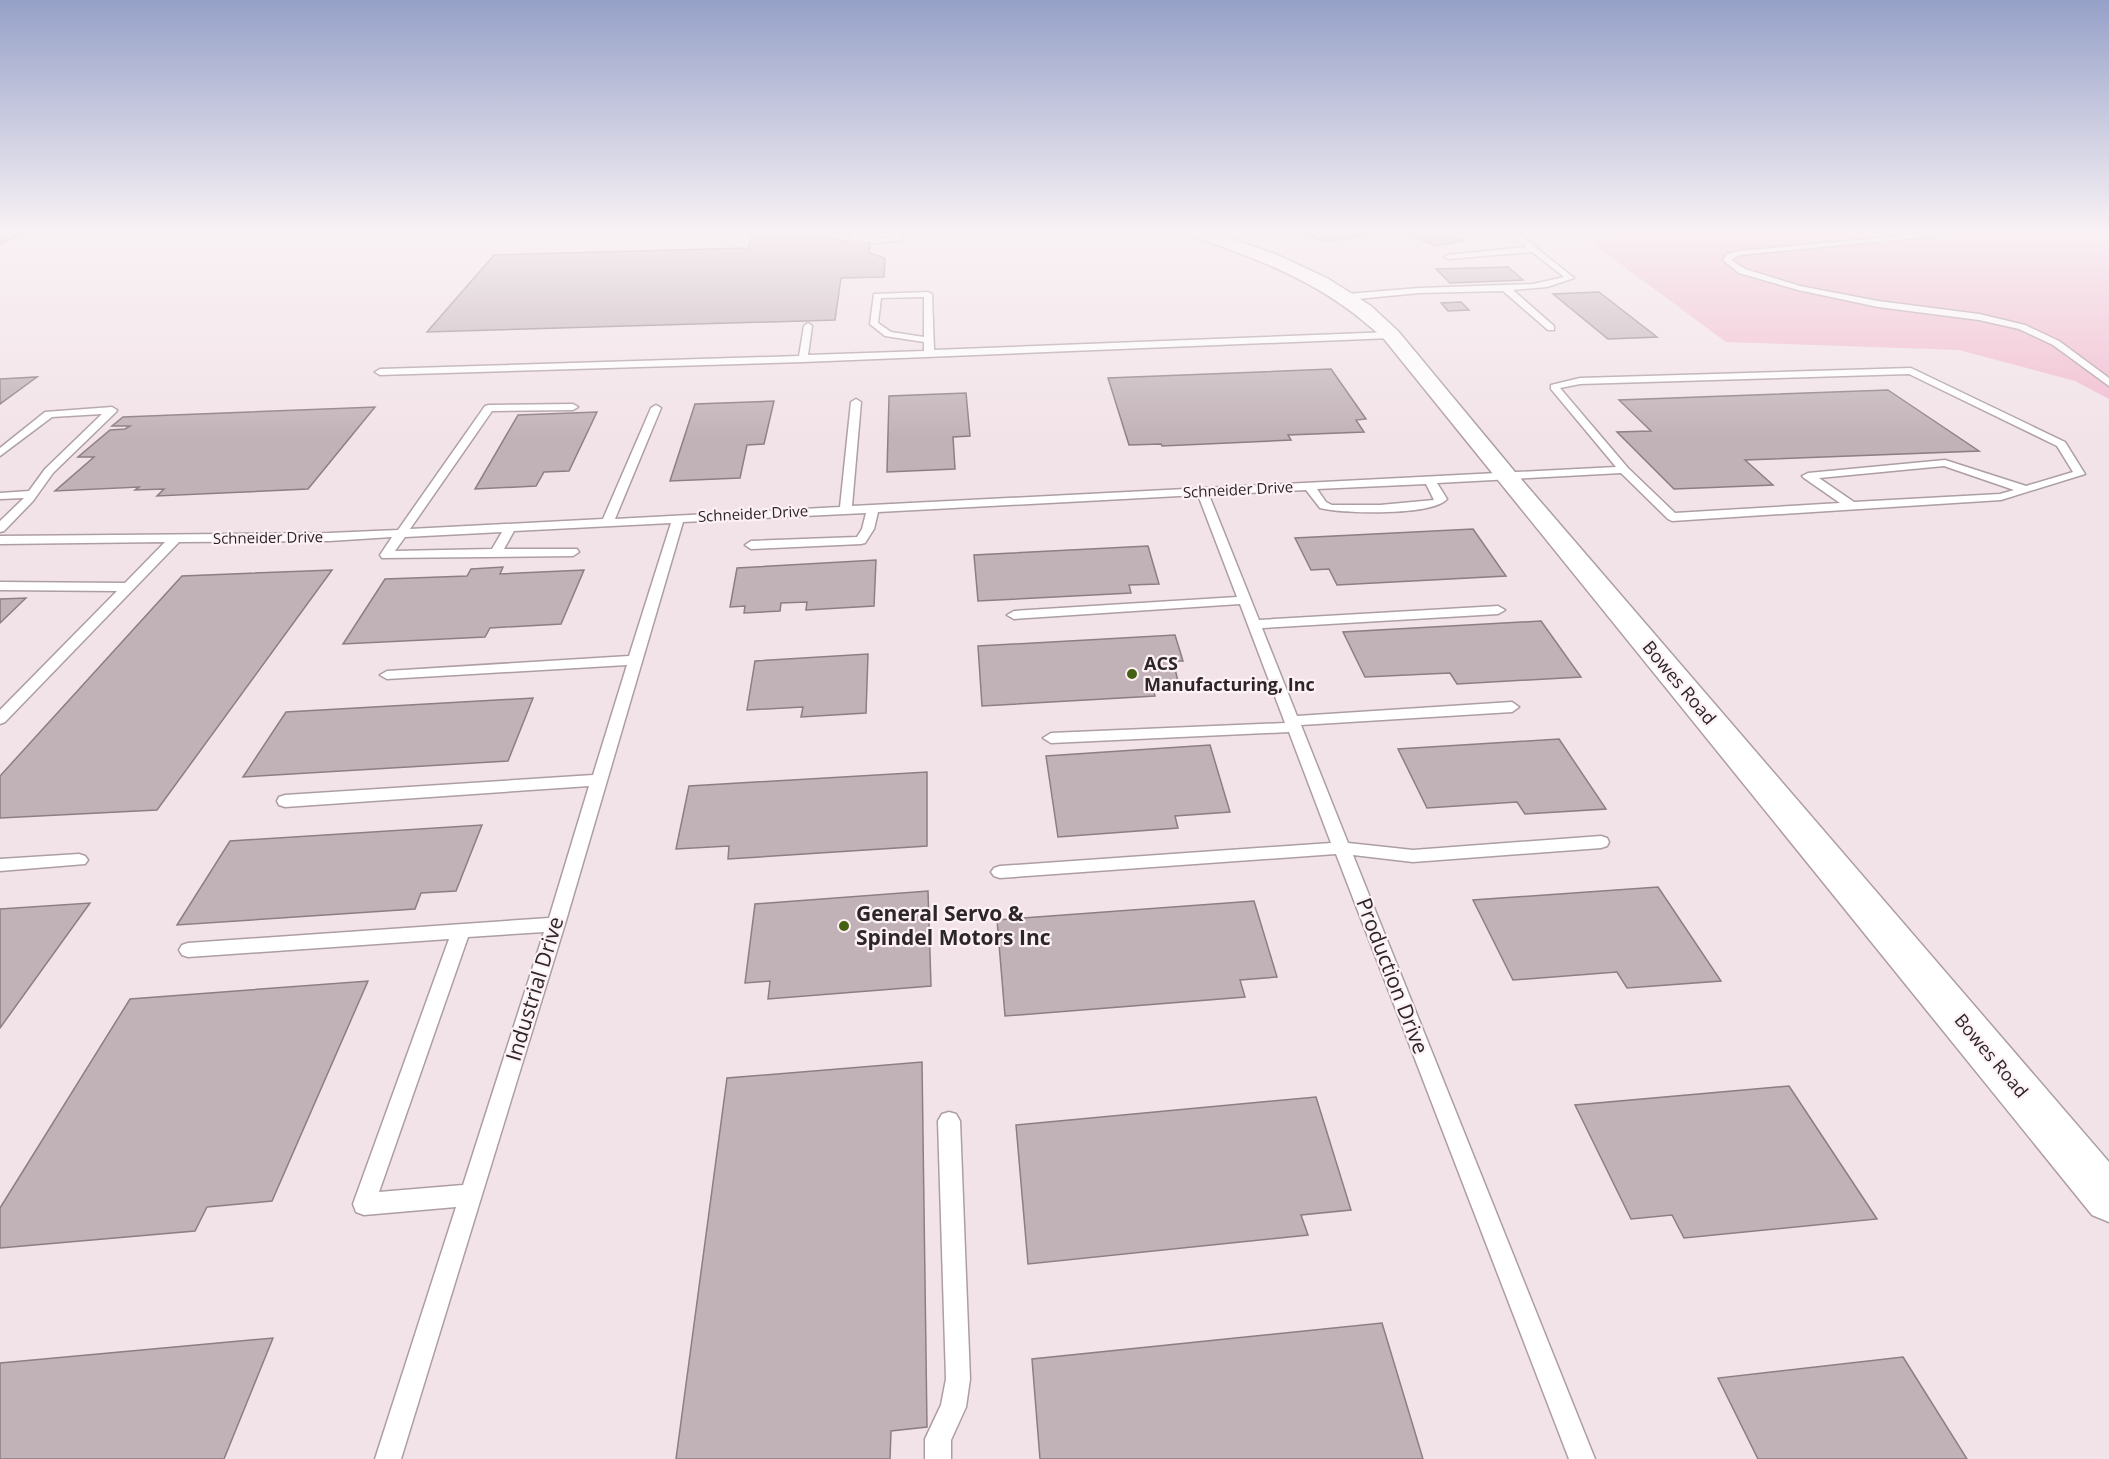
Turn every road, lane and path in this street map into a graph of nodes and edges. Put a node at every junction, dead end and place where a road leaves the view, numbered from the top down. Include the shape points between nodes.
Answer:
1 (876, 301) edge
2 (928, 301) edge
3 (1351, 301) edge
4 (1520, 301) edge
5 (1863, 301) edge
6 (808, 326) dead end
7 (1551, 328) dead end
8 (929, 340) junction
9 (1399, 345) junction
10 (929, 354) junction
11 (803, 359) junction
12 (380, 372) dead end
13 (2109, 383) edge
14 (856, 402) dead end
15 (573, 407) dead end
16 (656, 408) dead end
17 (0, 453) edge
18 (1624, 470) junction
19 (1506, 477) junction
20 (1430, 481) junction
21 (1310, 487) junction
22 (2027, 490) junction
23 (1202, 492) junction
24 (32, 494) junction
25 (0, 496) edge
26 (1851, 506) junction
27 (873, 508) junction
28 (846, 509) junction
29 (678, 518) junction
30 (608, 522) junction
31 (510, 527) junction
32 (0, 528) edge
33 (403, 533) junction
34 (0, 540) edge
35 (174, 540) junction
36 (751, 545) dead end
37 (573, 552) dead end
38 (496, 553) junction
39 (0, 586) edge
40 (128, 587) junction
41 (1244, 600) junction
42 (1497, 610) dead end
43 (1014, 615) dead end
44 (1254, 624) junction
45 (635, 660) junction
46 (387, 675) dead end
47 (1512, 707) dead end
48 (0, 719) edge
49 (1293, 724) junction
50 (1052, 738) dead end
51 (599, 780) junction
52 (285, 801) dead end
53 (1601, 843) dead end
54 (1342, 848) junction
55 (79, 860) dead end
56 (0, 865) edge
57 (1000, 872) dead end
58 (556, 924) junction
59 (461, 930) junction
60 (188, 950) dead end
61 (949, 1121) dead end
62 (471, 1195) junction
63 (2109, 1199) edge
64 (387, 1459) edge
65 (938, 1459) edge
66 (1582, 1459) edge

1 - 8 lane via 874,324 888,334
2 - 8 lane
3 - 9 street, Bowes Road
4 - 7 lane
5 - 13 lane via 2022,327 2056,344
6 - 11 lane
8 - 10 lane
9 - 10 lane
9 - 19 street, Bowes Road
10 - 11 lane
11 - 12 lane
14 - 28 lane
15 - 33 lane via 489,408
16 - 30 lane
17 - 24 lane via 49,414 112,411 49,471
18 - 19 lane, Schneider Drive
18 - 22 lane via 1554,387 1580,381 1911,371 2061,444 2079,474
18 - 26 lane via 1672,517
19 - 20 lane, Schneider Drive
19 - 63 street, Bowes Road
20 - 21 lane, Schneider Drive
20 - 21 lane via 1442,499 1403,507 1336,509 1324,506
21 - 23 lane, Schneider Drive
22 - 26 lane via 2001,497
22 - 26 lane via 1945,463 1808,476
23 - 27 lane, Schneider Drive
23 - 41 lane, Production Drive
24 - 25 lane
24 - 32 lane
27 - 28 lane, Schneider Drive
27 - 36 lane via 861,540
28 - 29 lane, Schneider Drive
29 - 30 lane, Schneider Drive
29 - 45 lane, Industrial Drive
30 - 31 lane, Schneider Drive
31 - 33 lane, Schneider Drive
31 - 38 lane
33 - 35 lane, Schneider Drive
33 - 38 lane via 386,555
34 - 35 lane, Schneider Drive
35 - 40 lane
37 - 38 lane
39 - 40 lane
40 - 48 lane
41 - 43 lane
41 - 44 lane, Production Drive
42 - 44 lane
44 - 49 lane, Production Drive
45 - 46 lane
45 - 51 lane, Industrial Drive
47 - 49 lane
49 - 50 lane
49 - 54 lane, Production Drive
51 - 52 lane
51 - 58 lane, Industrial Drive
53 - 54 lane via 1413,856
54 - 57 lane
54 - 66 lane, Production Drive
55 - 56 lane
58 - 59 lane
58 - 62 lane, Industrial Drive
59 - 60 lane
59 - 62 lane via 364,1204
61 - 65 lane via 958,1379 952,1407 938,1439
62 - 64 lane, Industrial Drive

